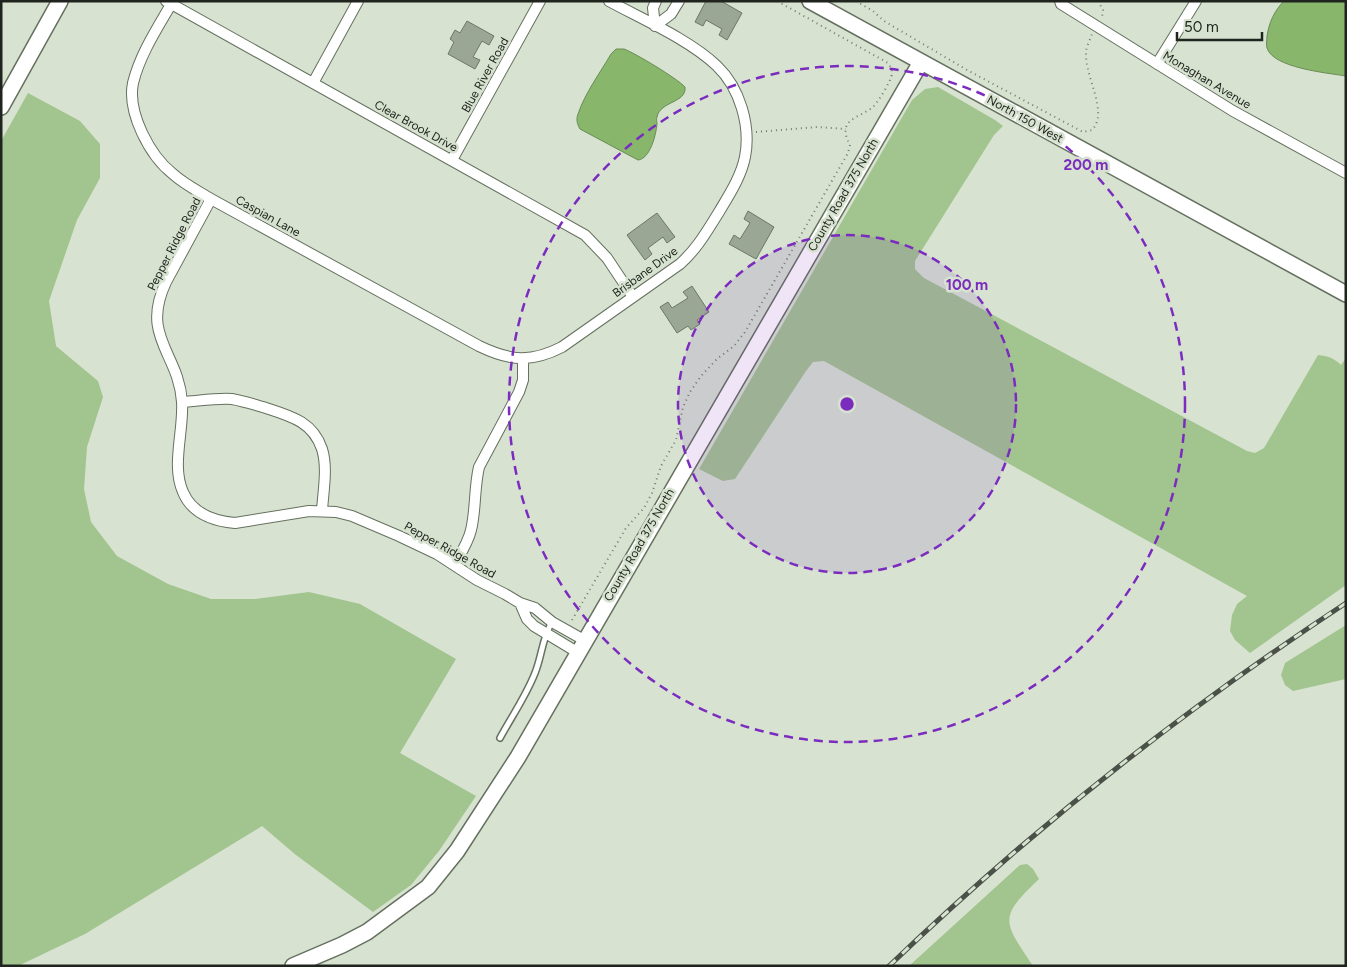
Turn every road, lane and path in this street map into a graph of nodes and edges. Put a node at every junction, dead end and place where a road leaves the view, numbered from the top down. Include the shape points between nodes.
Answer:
1 (60, 1) edge
2 (358, 1) edge
3 (540, 1) edge
4 (609, 1) edge
5 (656, 1) edge
6 (679, 1) edge
7 (776, 1) edge
8 (810, 1) edge
9 (856, 1) edge
10 (1060, 1) edge
11 (1098, 1) edge
12 (1196, 1) edge
13 (170, 2) edge
14 (655, 26) junction
15 (1096, 26) junction
16 (921, 62) junction
17 (1156, 64) junction
18 (313, 83) junction
19 (1, 107) edge
20 (846, 129) junction
21 (746, 132) junction
22 (452, 160) junction
23 (1346, 173) edge
24 (211, 199) junction
25 (1346, 294) edge
26 (634, 297) junction
27 (523, 359) junction
28 (182, 402) junction
29 (322, 511) junction
30 (454, 565) junction
31 (520, 603) junction
32 (552, 622) junction
33 (566, 630) junction
34 (545, 633) junction
35 (581, 646) junction
36 (500, 738) dead end
37 (293, 966) edge

1 - 19 street
2 - 18 street
3 - 22 street, Blue River Road
4 - 14 street, Brisbane Drive
5 - 14 street via 653,8
6 - 14 street via 672,14
7 - 20 path via 888,63 892,78 874,106 852,118
8 - 16 street, North 150 West
9 - 15 path via 967,70 1083,132 1092,130 1099,117 1086,51
10 - 15 street, Monaghan Avenue
11 - 15 path via 1104,13
12 - 17 street
13 - 18 street, Clear Brook Drive
13 - 24 street, Caspian Lane via 142,58 133,85 132,103 138,124 157,157 171,173
14 - 21 street, Brisbane Drive via 699,51 717,67 738,98
15 - 17 street, Monaghan Avenue
16 - 25 street, North 150 West
16 - 35 street, County Road 375 North
17 - 23 street, Monaghan Avenue
18 - 22 street, Clear Brook Drive
20 - 21 path via 817,127
20 - 33 path via 850,146 848,153 745,332 701,376 690,392 683,407 676,440 661,466 652,493 644,508 626,528
21 - 26 street, Brisbane Drive via 745,158 739,176 703,239 680,264
22 - 26 street, Clear Brook Drive via 585,235 607,258
24 - 27 street, Caspian Lane via 479,346 501,356
24 - 28 street, Pepper Ridge Road via 160,293 156,313 158,330
26 - 27 street, Brisbane Drive via 562,347
27 - 30 street via 519,392 479,467 472,528
28 - 29 street via 242,401 304,422 323,450
28 - 29 street, Pepper Ridge Road via 179,480 186,497 199,513 211,519 236,523 294,512
29 - 30 street, Pepper Ridge Road via 365,521
30 - 31 street, Pepper Ridge Road
31 - 32 street, Pepper Ridge Road via 535,608
31 - 34 street, Pepper Ridge Road via 526,619
32 - 33 street, Pepper Ridge Road
32 - 34 lane
33 - 35 street, Pepper Ridge Road
34 - 35 street, Pepper Ridge Road
34 - 36 lane via 531,682
35 - 37 street, County Road 375 North via 470,833 428,887 367,932

